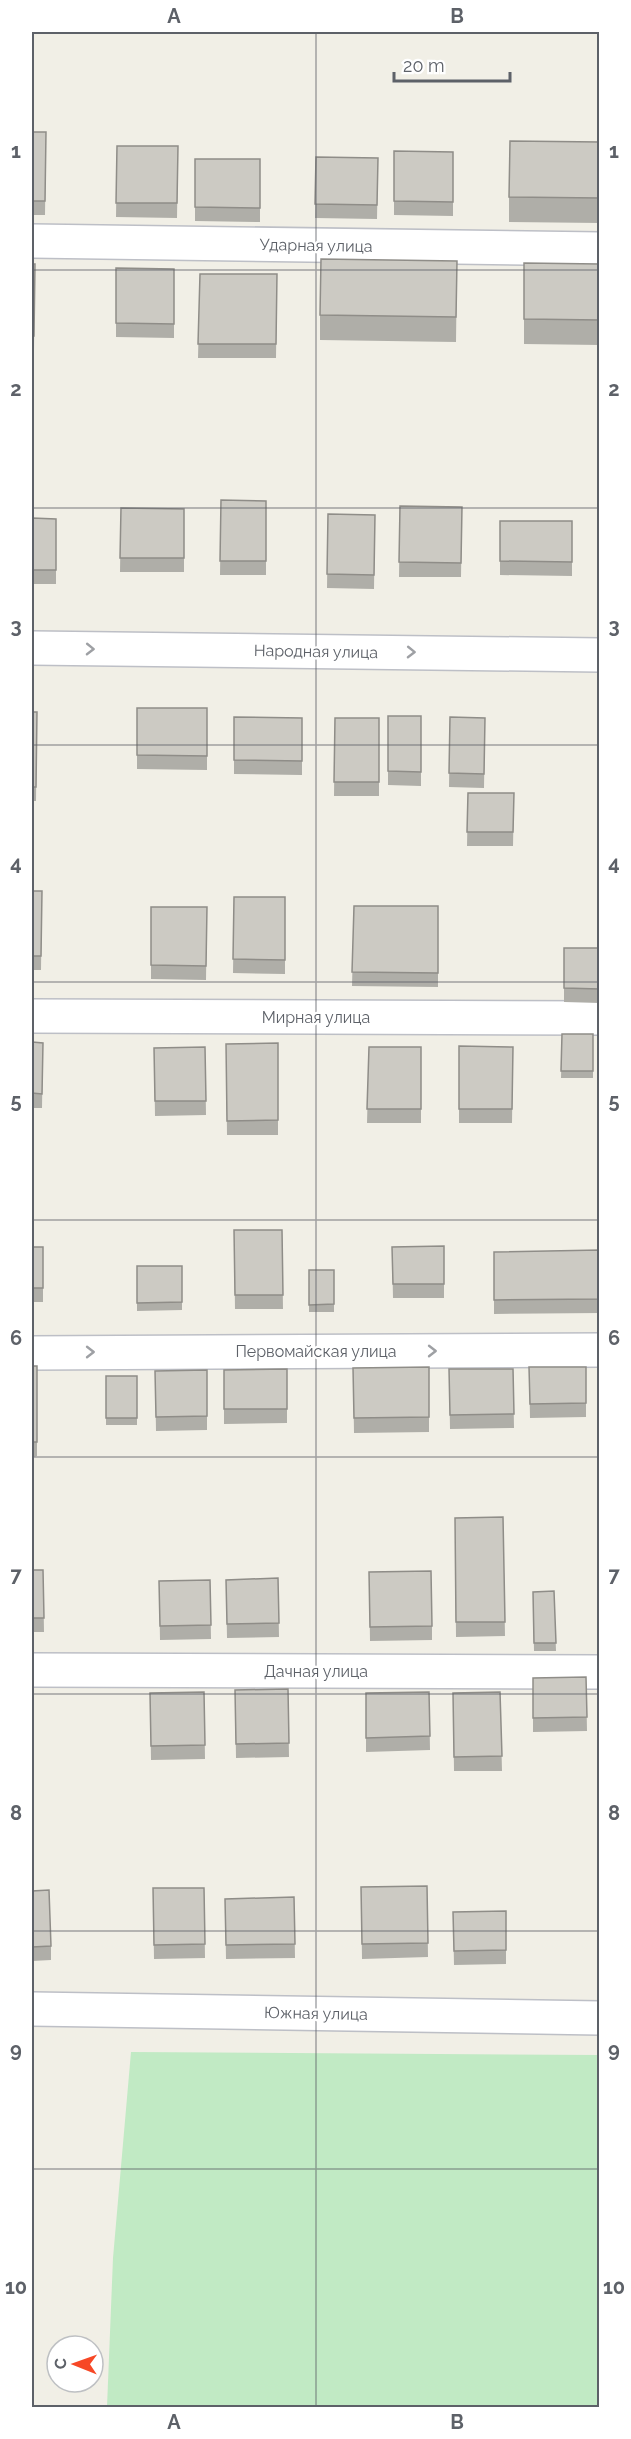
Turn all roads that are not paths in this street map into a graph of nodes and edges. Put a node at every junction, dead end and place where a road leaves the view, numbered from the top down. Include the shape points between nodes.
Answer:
1 (32, 242) edge
2 (600, 249) edge
3 (32, 648) edge
4 (600, 655) edge
5 (32, 1016) edge
6 (600, 1018) edge
7 (600, 1350) edge
8 (32, 1353) edge
9 (32, 1670) edge
10 (600, 1672) edge
11 (32, 2009) edge
12 (600, 2018) edge

1 - 2 street, Ударная улица
3 -> 4 street, Народная улица
5 - 6 street, Мирная улица
8 -> 7 street, Первомайская улица
9 - 10 street, Дачная улица
11 - 12 street, Южная улица

